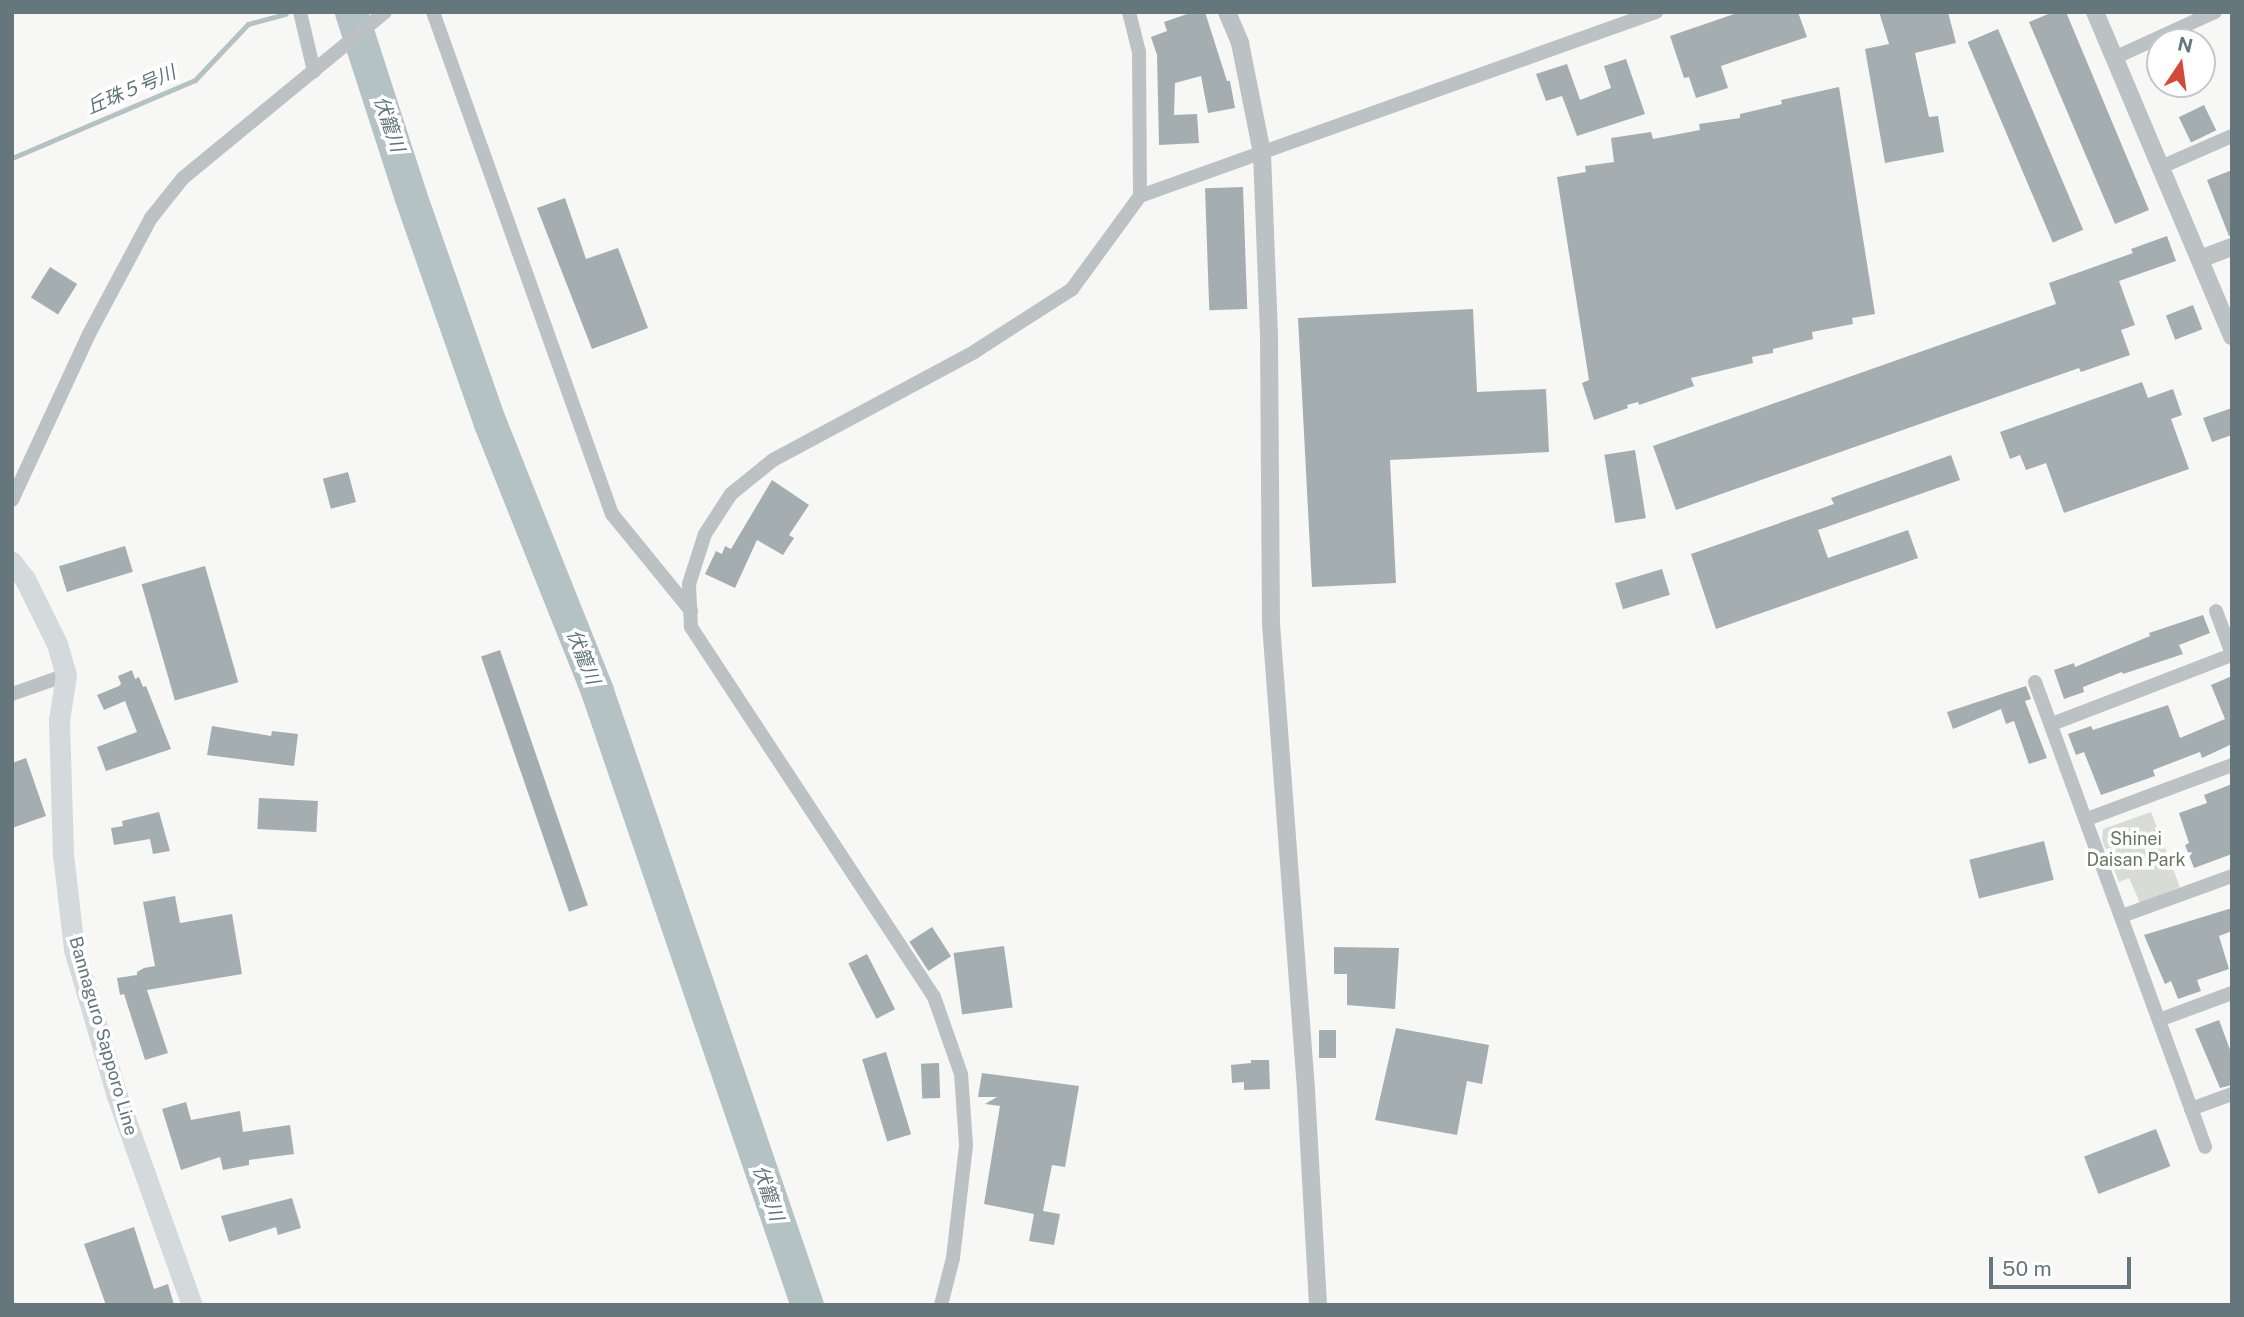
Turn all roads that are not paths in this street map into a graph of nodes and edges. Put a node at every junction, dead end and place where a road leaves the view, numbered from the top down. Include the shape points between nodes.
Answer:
1 (300, 12) edge
2 (385, 12) edge
3 (433, 12) edge
4 (1129, 12) edge
5 (1227, 12) edge
6 (1656, 12) edge
7 (2095, 12) edge
8 (2215, 12) edge
9 (2114, 58) junction
10 (314, 71) junction
11 (2232, 136) edge
12 (1262, 153) junction
13 (2161, 167) junction
14 (1140, 196) junction
15 (2232, 247) edge
16 (2200, 259) junction
17 (2232, 336) edge
18 (12, 500) edge
19 (16, 575) edge
20 (691, 611) junction
21 (2216, 611) dead end
22 (2232, 654) edge
23 (66, 674) junction
24 (2035, 682) dead end
25 (12, 694) edge
26 (2052, 724) junction
27 (2232, 765) edge
28 (2087, 819) junction
29 (2232, 876) edge
30 (2122, 916) junction
31 (2232, 993) edge
32 (2159, 1020) junction
33 (2232, 1094) edge
34 (2191, 1109) junction
35 (2205, 1147) dead end
36 (192, 1305) edge
37 (941, 1305) edge
38 (1318, 1305) edge

1 - 10 street
2 - 10 street
3 - 20 street via 612,514
4 - 14 street via 1139,52
5 - 12 street via 1240,43
6 - 12 street
7 - 9 street
8 - 9 street
9 - 13 street
10 - 18 street via 183,178 151,218 89,334
11 - 13 street
12 - 14 street
12 - 38 street via 1272,624
13 - 16 street
14 - 20 street via 1072,289 974,352 773,460 732,494 705,534 689,584
15 - 16 street
16 - 17 street
19 - 23 main road, Bannaguro Sapporo Line via 57,644
20 - 37 street via 691,627 934,997 961,1074 966,1145 953,1258
21 - 22 street
22 - 26 street
23 - 25 street
23 - 36 main road, Bannaguro Sapporo Line via 59,720 63,854 74,949 117,1096
24 - 26 street
26 - 28 street
27 - 28 street
28 - 30 street
29 - 30 street
30 - 32 street
31 - 32 street
32 - 34 street
33 - 34 street
34 - 35 street

